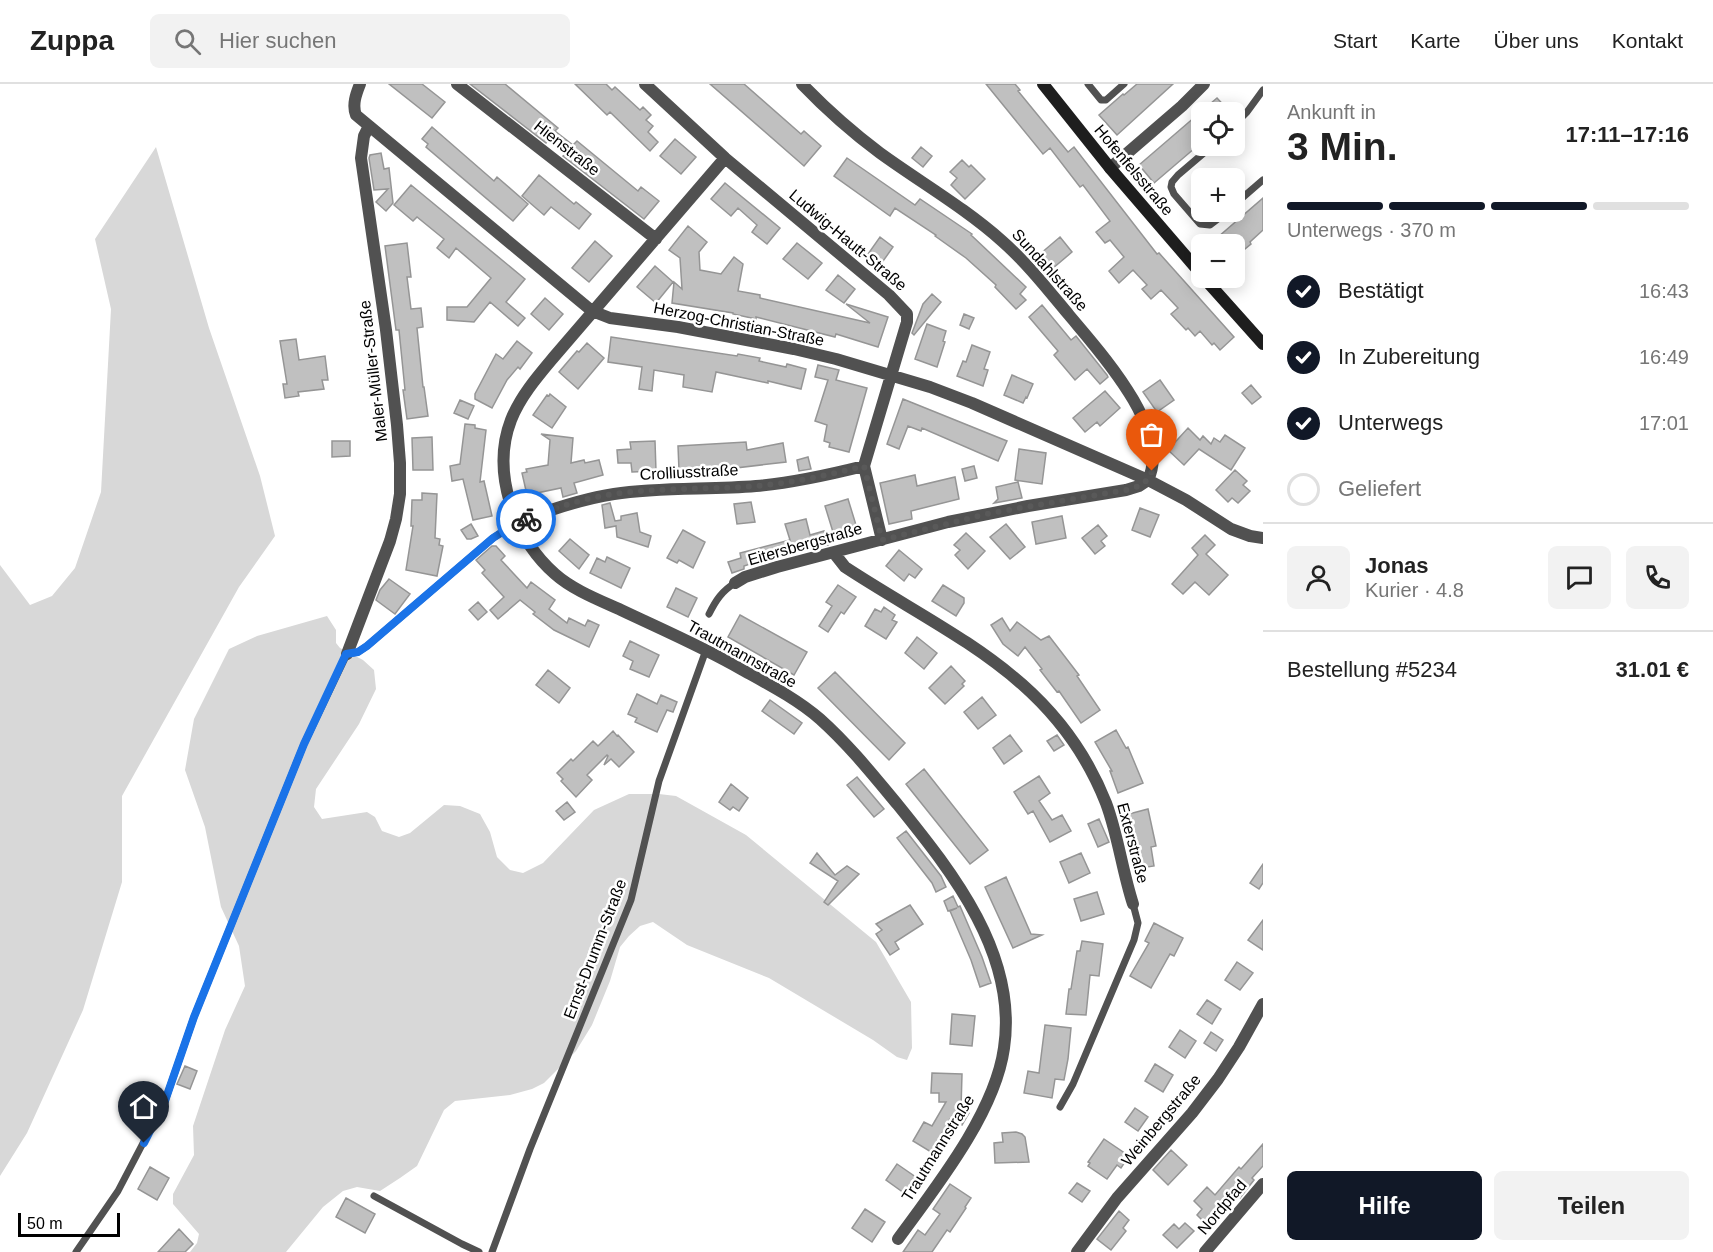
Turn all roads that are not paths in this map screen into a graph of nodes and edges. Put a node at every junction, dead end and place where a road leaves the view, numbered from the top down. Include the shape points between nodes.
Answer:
1 (360, 84) edge
2 (457, 84) edge
3 (645, 84) edge
4 (802, 84) edge
5 (1043, 84) edge
6 (1088, 84) edge
7 (1124, 84) edge
8 (1204, 84) edge
9 (1263, 90) edge
10 (1245, 114) edge
11 (369, 126) junction
12 (1200, 156) edge
13 (725, 158) junction
14 (1110, 168) junction
15 (1263, 180) edge
16 (1245, 196) edge
17 (1191, 214) edge
18 (1198, 222) edge
19 (1214, 222) edge
20 (656, 239) junction
21 (1191, 262) edge
22 (1214, 288) edge
23 (592, 311) junction
24 (1263, 344) edge
25 (890, 375) junction
26 (864, 466) junction
27 (1148, 480) junction
28 (518, 522) junction
29 (1263, 538) edge
30 (882, 540) junction
31 (834, 553) junction
32 (735, 583) joint
33 (710, 614) dead end
34 (706, 650) junction
35 (346, 654) junction
36 (1133, 903) joint
37 (1263, 1004) edge
38 (1060, 1107) dead end
39 (1263, 1184) edge
40 (374, 1196) dead end
41 (898, 1239) dead end
42 (76, 1252) edge
43 (479, 1252) edge
44 (492, 1252) edge
45 (1077, 1252) edge
46 (1205, 1252) edge

1 - 11 street via 354,109
2 - 20 street, Hienstraße
3 - 13 street, Ludwig-Hautt-Straße
4 - 27 street, Sundahlstraße via 880,153 1002,241 1040,281 1126,386 1151,445 1152,471
5 - 14 main road, Hofenfelsstraße
6 - 7 lane via 1101,100 1106,100
8 - 14 street
9 - 10 lane
11 - 23 street, Herzog-Christian-Straße
11 - 35 street, Maler-Müller-Straße via 362,158 397,425 400,494 390,541
12 - 17 lane via 1178,175 1171,187
13 - 20 street, Trautmannstraße
13 - 25 street, Ludwig-Hautt-Straße via 907,314
14 - 21 main road, Hofenfelsstraße
15 - 16 lane
18 - 19 lane
20 - 23 street, Trautmannstraße
22 - 24 main road, Hofenfelsstraße
23 - 25 street, Herzog-Christian-Straße via 610,318 757,341
23 - 28 street, Trautmannstraße via 533,382 511,421 504,468 507,493
25 - 26 street, Ludwig-Hautt-Straße
25 - 27 street, Herzog-Christian-Straße via 972,403
26 - 28 street, Crolliusstraße via 755,486 613,494 578,501
26 - 30 street, Ludwig-Hautt-Straße
27 - 29 street via 1231,529
27 - 30 street, Eitersbergstraße via 1126,490 991,513
28 - 34 street, Trautmannstraße via 541,559 568,583
28 - 35 lane via 485,545 367,646
30 - 31 street, Eitersbergstraße
31 - 32 street, Eitersbergstraße via 777,567
31 - 36 street, Exterstraße via 845,567 968,642 1005,669 1048,709 1083,755 1106,802
32 - 33 lane, Eitersbergstraße via 722,592
34 - 41 street, Trautmannstraße via 817,717 866,766 968,899 996,964 1007,1021 999,1073 956,1158
34 - 44 lane, Ernst-Drumm-Straße via 659,781 631,900
35 - 42 lane via 304,744 194,1017 165,1101 118,1191
36 - 38 lane, Exterstraße via 1138,923 1134,940
37 - 45 street, Weinbergstraße via 1218,1079 1117,1198
39 - 46 street, Nordpfad
40 - 43 lane

